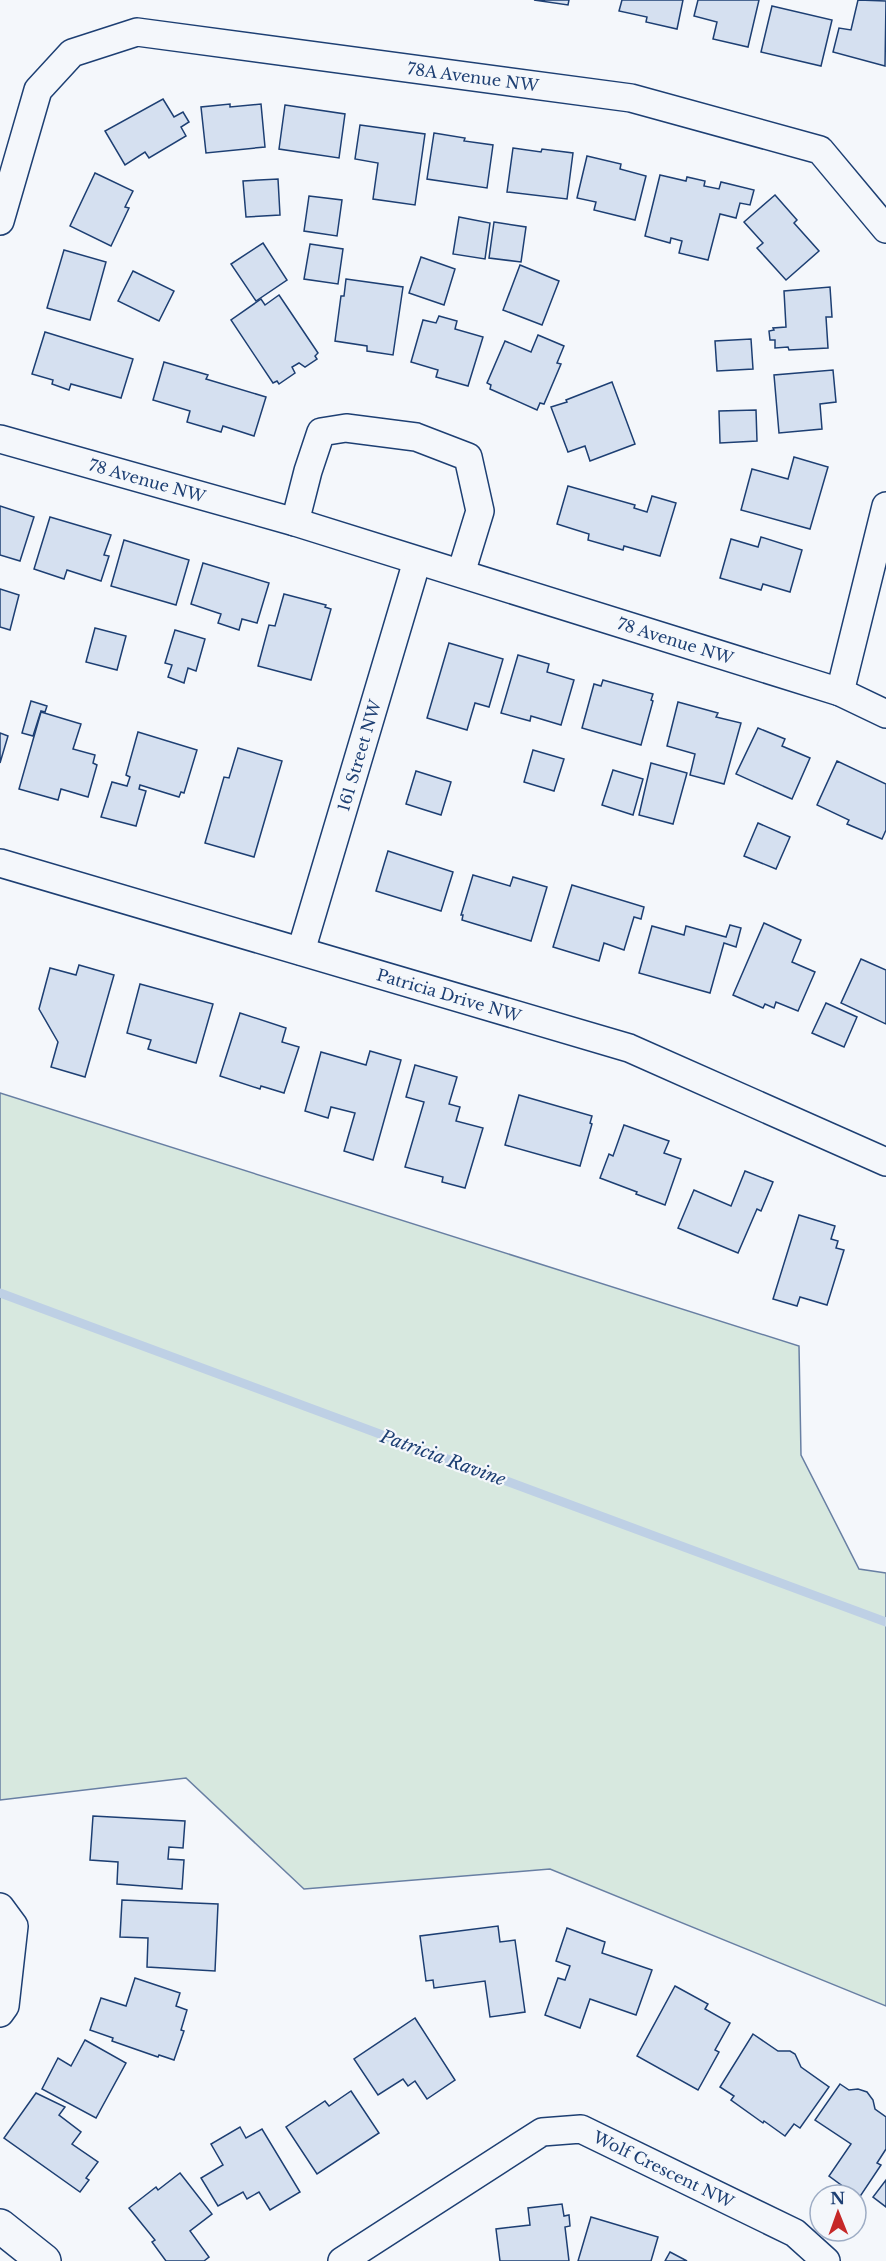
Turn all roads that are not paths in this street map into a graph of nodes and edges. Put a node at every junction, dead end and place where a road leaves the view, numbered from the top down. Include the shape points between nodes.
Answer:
1 (0, 221) edge
2 (886, 229) edge
3 (0, 439) edge
4 (886, 506) edge
5 (295, 522) junction
6 (417, 561) junction
7 (461, 573) junction
8 (840, 692) junction
9 (886, 714) edge
10 (0, 863) edge
11 (301, 951) junction
12 (886, 1162) edge
13 (0, 1907) edge
14 (0, 2013) edge
15 (0, 2226) edge
16 (44, 2261) edge
17 (342, 2261) edge
18 (826, 2261) edge

1 - 2 street, 78A Avenue NW via 38,90 72,53 137,32 631,98 820,150
3 - 5 street, 78 Avenue NW
4 - 8 street
5 - 6 street, 78 Avenue NW
5 - 7 street via 321,432 346,428 416,437 468,457 480,511
6 - 7 street, 78 Avenue NW
6 - 11 street, 161 Street NW
7 - 8 street, 78 Avenue NW
8 - 9 street, 78 Avenue NW
10 - 11 street, Patricia Drive NW
11 - 12 street, Patricia Drive NW via 629,1048
13 - 14 street via 14,1926 5,2006
15 - 16 street
17 - 18 street, Wolf Crescent NW via 542,2132 582,2129 795,2233

